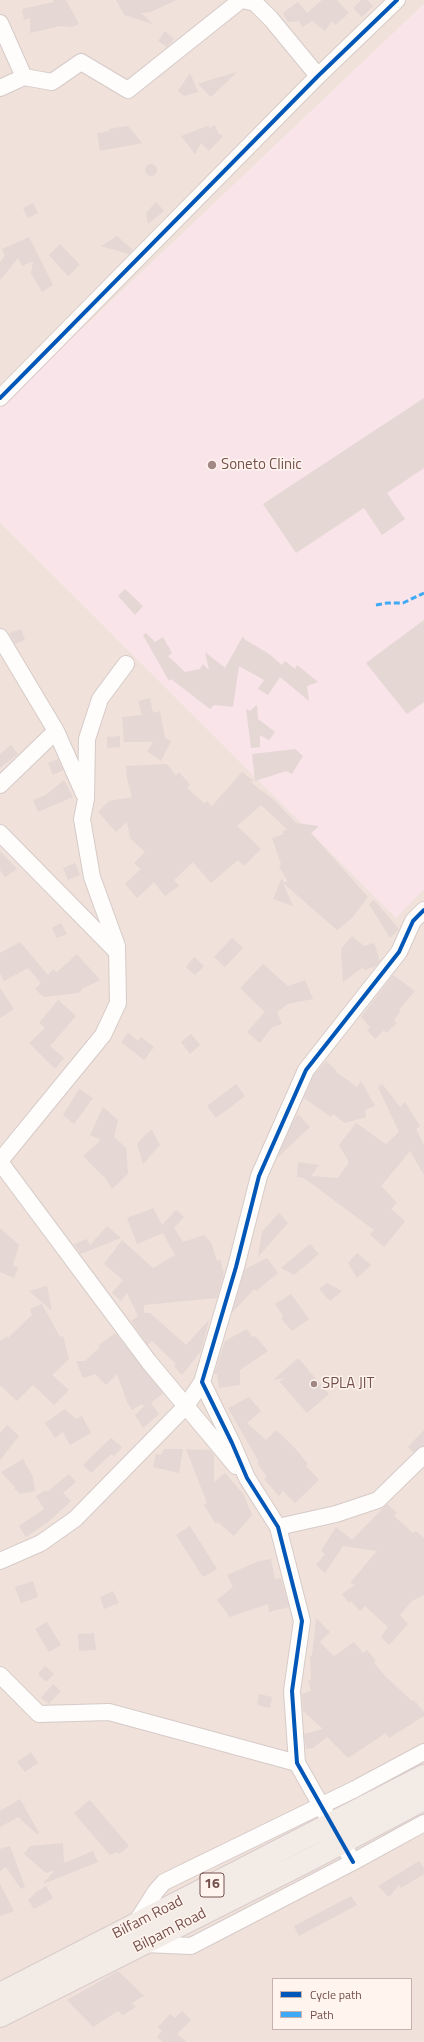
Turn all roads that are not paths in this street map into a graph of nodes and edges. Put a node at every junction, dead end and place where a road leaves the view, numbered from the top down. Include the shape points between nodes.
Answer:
1 (242, 0) edge
2 (391, 2) edge
3 (0, 23) edge
4 (318, 76) junction
5 (24, 77) junction
6 (0, 88) edge
7 (0, 398) edge
8 (0, 637) edge
9 (126, 664) dead end
10 (56, 730) junction
11 (0, 785) edge
12 (86, 799) junction
13 (0, 833) edge
14 (424, 910) edge
15 (117, 952) junction
16 (0, 1162) edge
17 (202, 1382) junction
18 (186, 1406) junction
19 (424, 1455) edge
20 (246, 1478) junction
21 (278, 1527) junction
22 (0, 1561) edge
23 (0, 1674) edge
24 (424, 1752) edge
25 (297, 1763) junction
26 (424, 1776) edge
27 (424, 1799) edge
28 (322, 1805) junction
29 (424, 1823) edge
30 (336, 1834) junction
31 (353, 1862) junction
32 (135, 1924) junction
33 (144, 1944) junction
34 (0, 1994) edge
35 (0, 2016) edge

1 - 4 street via 255,3 271,19
1 - 5 street via 128,90 81,62 52,82
2 - 4 street
3 - 5 street
4 - 7 street
5 - 6 street
8 - 10 street
9 - 12 street via 100,699 87,739
10 - 11 street
10 - 12 street
12 - 15 street via 82,819 92,877
13 - 15 street
14 - 17 street via 413,921 399,952 306,1070 259,1176 236,1267
15 - 16 street via 118,1003 103,1035
16 - 18 street via 149,1362
17 - 18 street
17 - 20 street
18 - 20 street
18 - 22 street via 75,1520 41,1543
19 - 21 street via 378,1500 336,1514
20 - 21 street
21 - 25 street via 302,1620 292,1691
23 - 25 street via 40,1714 109,1712
24 - 28 street
25 - 28 street
26 - 30 main road, Bilfam Road / 16
27 - 30 main road, Bilpam Road / 16
28 - 30 street
28 - 32 street via 164,1882
29 - 31 street
30 - 31 street
30 - 32 main road, Bilfam Road / 16
30 - 33 main road, Bilpam Road / 16
31 - 33 street via 191,1946
32 - 34 main road, Bilfam Road / 16
33 - 35 main road, Bilpam Road / 16

